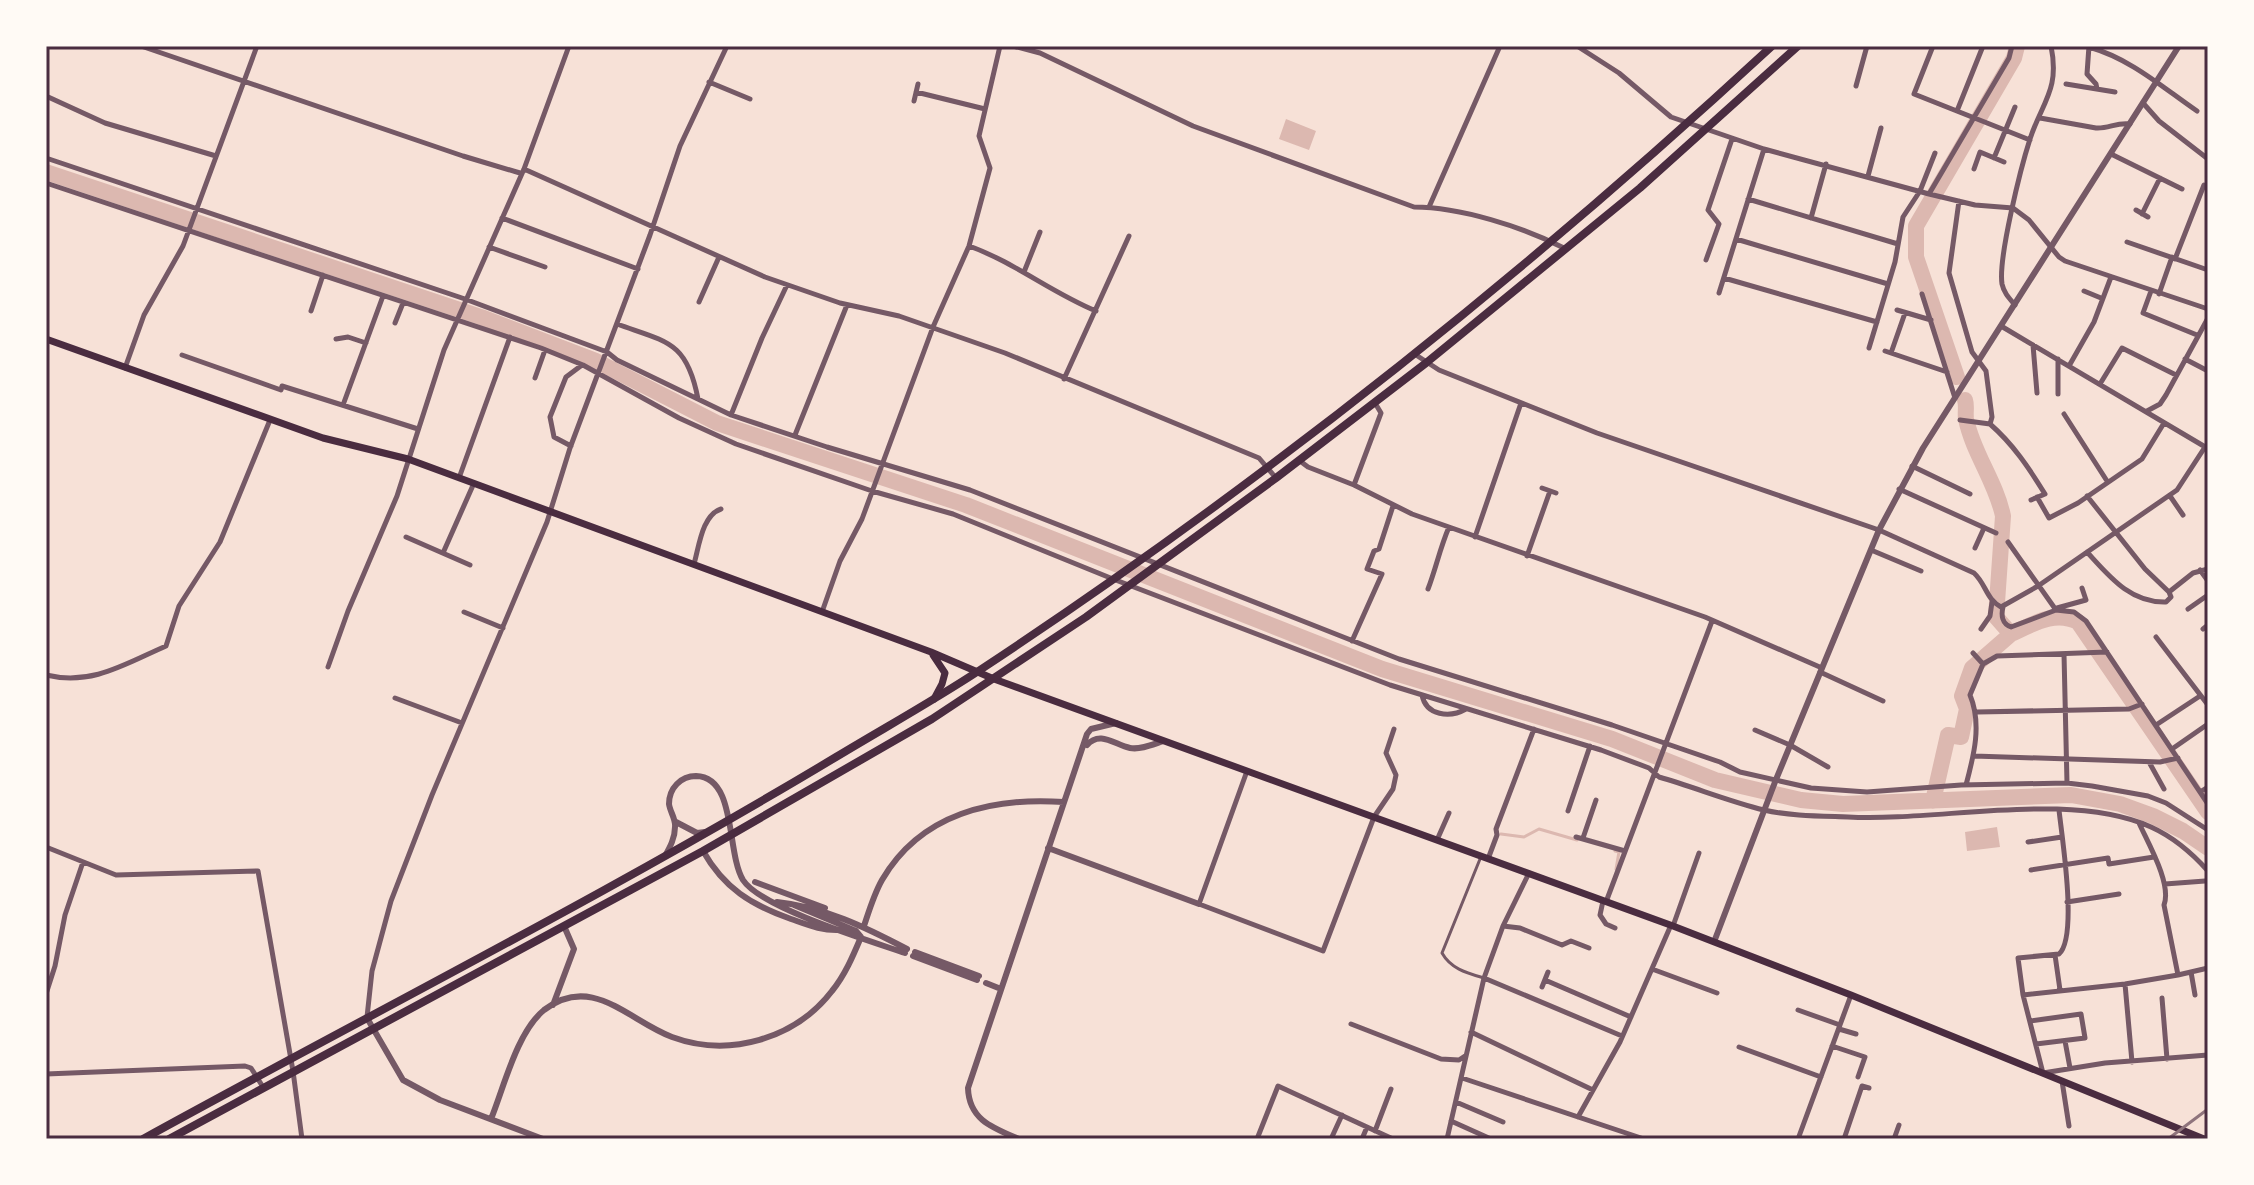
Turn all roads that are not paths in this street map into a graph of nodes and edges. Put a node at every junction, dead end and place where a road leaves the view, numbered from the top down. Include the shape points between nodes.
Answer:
1 (141, 46) edge
2 (257, 46) edge
3 (569, 46) edge
4 (727, 46) edge
5 (1000, 46) edge
6 (1013, 46) edge
7 (1500, 46) edge
8 (1577, 46) edge
9 (1772, 46) edge
10 (1798, 46) edge
11 (1867, 46) edge
12 (1933, 46) edge
13 (1983, 46) edge
14 (2012, 46) edge
15 (2051, 46) edge
16 (2115, 46) edge
17 (2179, 46) edge
18 (2089, 47) edge
19 (1041, 49) edge
20 (2112, 54) junction
21 (244, 82) junction
22 (709, 82) junction
23 (2156, 83) junction
24 (918, 84) dead end
25 (2066, 84) dead end
26 (1856, 86) dead end
27 (2097, 89) junction
28 (916, 92) junction
29 (2115, 92) dead end
30 (46, 96) edge
31 (750, 99) dead end
32 (914, 101) dead end
33 (2143, 103) junction
34 (2015, 107) dead end
35 (985, 109) junction
36 (1957, 111) junction
37 (2197, 111) dead end
38 (1974, 118) junction
39 (2040, 118) junction
40 (1687, 124) junction
41 (2130, 124) junction
42 (1881, 128) dead end
43 (1705, 130) junction
44 (2006, 130) junction
45 (1732, 139) junction
46 (2030, 140) junction
47 (1764, 149) junction
48 (1935, 153) dead end
49 (2111, 154) junction
50 (216, 156) junction
51 (46, 158) edge
52 (1994, 158) junction
53 (2208, 159) edge
54 (2004, 162) dead end
55 (1826, 164) junction
56 (1974, 169) dead end
57 (522, 171) junction
58 (1868, 176) junction
59 (2160, 178) junction
60 (46, 183) edge
61 (2204, 185) dead end
62 (2182, 189) dead end
63 (1920, 191) junction
64 (2201, 193) junction
65 (1929, 194) junction
66 (2208, 196) edge
67 (1748, 199) junction
68 (1959, 201) junction
69 (1429, 207) junction
70 (2013, 208) junction
71 (197, 210) junction
72 (2142, 214) dead end
73 (502, 218) junction
74 (1811, 218) junction
75 (653, 227) junction
76 (189, 231) junction
77 (1040, 232) dead end
78 (1129, 236) dead end
79 (1736, 239) junction
80 (1553, 242) junction
81 (2127, 242) dead end
82 (1898, 244) junction
83 (969, 246) junction
84 (489, 247) junction
85 (1564, 248) junction
86 (2052, 248) junction
87 (719, 257) junction
88 (2174, 258) junction
89 (1706, 260) dead end
90 (545, 267) dead end
91 (638, 269) junction
92 (2208, 270) edge
93 (1024, 272) junction
94 (323, 275) junction
95 (2111, 277) junction
96 (1724, 278) junction
97 (1888, 284) junction
98 (787, 285) junction
99 (2084, 291) dead end
100 (2151, 291) junction
101 (1719, 293) dead end
102 (1922, 294) dead end
103 (2159, 294) junction
104 (383, 296) junction
105 (2102, 298) junction
106 (465, 300) junction
107 (699, 302) dead end
108 (403, 303) junction
109 (847, 305) junction
110 (2015, 305) junction
111 (2208, 309) edge
112 (1897, 310) dead end
113 (311, 311) dead end
114 (1096, 311) junction
115 (1905, 313) junction
116 (2208, 318) edge
117 (456, 319) junction
118 (1931, 320) junction
119 (1877, 322) junction
120 (395, 323) dead end
121 (617, 324) junction
122 (2001, 326) junction
123 (933, 327) junction
124 (2197, 335) junction
125 (510, 337) junction
126 (46, 339) edge
127 (336, 339) dead end
128 (366, 343) junction
129 (2033, 345) junction
130 (1869, 348) dead end
131 (545, 350) junction
132 (606, 354) junction
133 (182, 355) dead end
134 (1416, 355) junction
135 (2058, 359) junction
136 (2185, 359) junction
137 (1979, 362) junction
138 (1426, 363) junction
139 (583, 365) junction
140 (2069, 366) junction
141 (125, 369) junction
142 (2208, 371) edge
143 (1948, 372) junction
144 (599, 374) junction
145 (2176, 375) junction
146 (535, 378) dead end
147 (1064, 379) junction
148 (2100, 384) junction
149 (2037, 393) dead end
150 (2058, 394) dead end
151 (1955, 398) junction
152 (698, 400) junction
153 (1375, 403) junction
154 (1521, 403) junction
155 (343, 405) junction
156 (2146, 412) junction
157 (2064, 414) dead end
158 (731, 415) junction
159 (270, 420) junction
160 (1962, 420) dead end
161 (2164, 423) junction
162 (1990, 424) junction
163 (418, 429) junction
164 (795, 435) junction
165 (571, 446) junction
166 (2206, 448) edge
167 (408, 459) junction
168 (1300, 460) junction
169 (881, 465) junction
170 (1912, 466) junction
171 (1269, 468) junction
172 (459, 478) junction
173 (1276, 478) junction
174 (2107, 481) junction
175 (474, 483) junction
176 (1354, 485) junction
177 (1542, 488) dead end
178 (872, 489) junction
179 (1899, 489) junction
180 (1970, 494) dead end
181 (2087, 496) junction
182 (2169, 496) junction
183 (1393, 506) junction
184 (721, 509) dead end
185 (549, 511) junction
186 (2183, 515) dead end
187 (1449, 527) junction
188 (1984, 528) junction
189 (1879, 530) junction
190 (2116, 532) junction
191 (1996, 533) dead end
192 (406, 537) dead end
193 (1475, 537) junction
194 (2008, 542) dead end
195 (1975, 548) dead end
196 (1870, 550) junction
197 (2087, 552) junction
198 (443, 553) junction
199 (1527, 556) junction
200 (1143, 559) junction
201 (694, 564) junction
202 (470, 565) dead end
203 (1158, 565) junction
204 (2208, 569) edge
205 (2200, 570) junction
206 (1921, 571) dead end
207 (1115, 578) junction
208 (2208, 581) edge
209 (1132, 584) junction
210 (2038, 586) junction
211 (2082, 588) dead end
212 (1428, 589) dead end
213 (2169, 592) junction
214 (2208, 595) edge
215 (1998, 605) junction
216 (2055, 609) junction
217 (2188, 609) dead end
218 (464, 612) dead end
219 (822, 612) junction
220 (1712, 621) junction
221 (503, 628) junction
222 (1981, 629) dead end
223 (2156, 637) dead end
224 (1352, 641) junction
225 (931, 652) junction
226 (2108, 652) junction
227 (2064, 654) junction
228 (328, 667) dead end
229 (1821, 670) junction
230 (977, 672) junction
231 (46, 675) edge
232 (994, 679) junction
233 (1422, 695) junction
234 (2200, 696) junction
235 (395, 698) dead end
236 (934, 699) junction
237 (1883, 701) dead end
238 (2208, 705) edge
239 (2138, 706) junction
240 (1467, 709) junction
241 (2066, 710) junction
242 (1977, 712) junction
243 (462, 723) junction
244 (1116, 723) junction
245 (2208, 724) edge
246 (2156, 725) junction
247 (1394, 729) dead end
248 (1534, 729) junction
249 (1755, 730) dead end
250 (1164, 741) junction
251 (1790, 745) junction
252 (1590, 746) junction
253 (1664, 748) junction
254 (2172, 749) junction
255 (1083, 751) junction
256 (1974, 756) junction
257 (2066, 759) junction
258 (2174, 760) junction
259 (2149, 762) junction
260 (1828, 767) dead end
261 (1247, 771) junction
262 (1655, 772) junction
263 (1776, 780) junction
264 (2067, 783) junction
265 (1966, 785) junction
266 (2208, 787) edge
267 (2164, 789) dead end
268 (2200, 792) junction
269 (1596, 800) dead end
270 (1064, 802) junction
271 (2208, 804) edge
272 (1765, 809) junction
273 (2059, 810) junction
274 (1568, 811) dead end
275 (1449, 813) dead end
276 (1374, 817) junction
277 (676, 822) junction
278 (2139, 823) junction
279 (2208, 830) edge
280 (712, 831) junction
281 (2062, 837) junction
282 (1437, 840) junction
283 (2028, 842) dead end
284 (46, 847) edge
285 (1048, 848) junction
286 (703, 851) junction
287 (1625, 851) junction
288 (1699, 853) dead end
289 (665, 856) junction
290 (1484, 857) junction
291 (2154, 857) junction
292 (83, 862) junction
293 (2064, 864) junction
294 (2031, 870) dead end
295 (2208, 871) edge
296 (1529, 873) junction
297 (2205, 881) dead end
298 (755, 882) dead end
299 (2165, 884) junction
300 (2119, 894) dead end
301 (773, 901) junction
302 (1605, 901) junction
303 (2067, 902) junction
304 (1199, 904) junction
305 (794, 905) junction
306 (850, 921) junction
307 (564, 926) junction
308 (864, 926) junction
309 (1503, 926) junction
310 (1672, 926) junction
311 (1615, 928) dead end
312 (843, 930) junction
313 (861, 937) junction
314 (1714, 942) junction
315 (1589, 948) dead end
316 (914, 954) dead end
317 (2055, 955) junction
318 (2208, 968) edge
319 (1652, 969) junction
320 (1548, 972) dead end
321 (2191, 972) junction
322 (2178, 975) junction
323 (978, 978) dead end
324 (1484, 978) junction
325 (1545, 980) junction
326 (986, 982) dead end
327 (2125, 984) junction
328 (1001, 987) junction
329 (1542, 987) dead end
330 (2060, 990) junction
331 (1717, 993) dead end
332 (46, 994) edge
333 (1851, 995) junction
334 (2023, 995) junction
335 (2195, 995) dead end
336 (2162, 998) dead end
337 (553, 1005) junction
338 (1798, 1010) dead end
339 (1631, 1017) junction
340 (367, 1018) junction
341 (2030, 1021) junction
342 (1351, 1024) dead end
343 (1839, 1027) junction
344 (372, 1028) junction
345 (1471, 1032) junction
346 (1856, 1034) dead end
347 (1622, 1036) junction
348 (2065, 1041) junction
349 (2036, 1044) junction
350 (1832, 1046) junction
351 (1739, 1047) dead end
352 (1466, 1055) junction
353 (2208, 1055) edge
354 (291, 1058) junction
355 (2167, 1059) junction
356 (2132, 1062) junction
357 (2070, 1068) junction
358 (293, 1071) junction
359 (2043, 1073) junction
360 (46, 1074) edge
361 (258, 1076) junction
362 (1821, 1077) junction
363 (1858, 1077) dead end
364 (1462, 1078) junction
365 (2062, 1081) junction
366 (263, 1087) junction
367 (1869, 1088) dead end
368 (1391, 1089) dead end
369 (1593, 1090) junction
370 (1456, 1102) junction
371 (1342, 1115) junction
372 (1578, 1117) junction
373 (491, 1119) junction
374 (1451, 1121) junction
375 (1503, 1122) dead end
376 (1899, 1125) dead end
377 (2069, 1126) dead end
378 (1367, 1127) junction
379 (1375, 1131) junction
380 (143, 1139) edge
381 (169, 1139) edge
382 (302, 1139) edge
383 (543, 1139) edge
384 (1019, 1139) edge
385 (1257, 1139) edge
386 (1331, 1139) edge
387 (1362, 1139) edge
388 (1391, 1139) edge
389 (1447, 1139) edge
390 (1491, 1139) edge
391 (1644, 1139) edge
392 (1798, 1139) edge
393 (1844, 1139) edge
394 (1894, 1139) edge
395 (2204, 1139) edge

1 - 21 street
2 - 21 street
3 - 57 street
4 - 22 street
5 - 35 street
6 - 19 street
7 - 69 street
8 - 40 street
9 - 40 highway
10 - 43 highway
11 - 26 street
12 - 36 street via 1914,94
13 - 36 street
14 - 38 street
15 - 39 street via 2051,92
16 - 20 street
17 - 23 street
18 - 20 street
18 - 27 street via 2087,74
19 - 69 street via 1193,126 1414,207
20 - 23 street
21 - 50 street
21 - 57 street via 448,152
22 - 31 street
22 - 75 street
23 - 33 street
23 - 37 street
24 - 28 street
25 - 27 street
27 - 29 street
28 - 32 street
28 - 35 street
30 - 50 street via 105,123
33 - 41 street
33 - 53 street
34 - 44 street
35 - 83 street via 979,136 990,168
36 - 38 street
38 - 44 street
38 - 65 street
39 - 41 street via 2096,128
39 - 46 street
40 - 43 street
40 - 80 highway
41 - 49 street
42 - 58 street
43 - 45 street
43 - 85 highway
44 - 46 street
44 - 52 street
45 - 47 street
45 - 89 street via 1708,210 1719,224
46 - 70 street
47 - 55 street
47 - 67 street
48 - 63 street
49 - 59 street
49 - 86 street
50 - 71 street
51 - 71 street
52 - 54 street
52 - 56 street via 1980,152
55 - 58 street
55 - 74 street
57 - 73 street
57 - 75 street
58 - 63 street
59 - 62 street
59 - 72 street
60 - 76 street
61 - 64 street
63 - 65 street
63 - 82 street via 1903,217
64 - 66 street
64 - 88 street
65 - 68 street
67 - 74 street
67 - 79 street
68 - 70 street
68 - 137 street via 1949,273
69 - 80 street via 1499,222
70 - 86 street
70 - 110 street via 2002,278
71 - 76 street
71 - 106 street
73 - 84 street
73 - 91 street
74 - 82 street
75 - 87 street
75 - 91 street
76 - 94 street
76 - 141 street via 148,308
77 - 93 street
78 - 114 street
79 - 96 street
79 - 97 street
80 - 85 street
80 - 134 highway
81 - 88 street
82 - 97 street
83 - 93 street
83 - 123 street
84 - 90 street
84 - 106 street
85 - 138 highway
86 - 95 street via 2065,261
86 - 110 street
87 - 98 street
87 - 107 street
88 - 92 street
88 - 103 street
91 - 121 street
93 - 114 street
94 - 104 street
94 - 113 street
95 - 100 street
95 - 105 street
96 - 101 street
96 - 119 street
97 - 119 street
98 - 109 street
98 - 158 street
99 - 105 street
100 - 103 street
100 - 124 street via 2143,313
102 - 118 street
103 - 111 street
104 - 108 street
104 - 128 street
105 - 140 street
106 - 117 street
106 - 132 street
108 - 117 street
108 - 120 street
109 - 123 street
109 - 164 street
110 - 122 street
112 - 115 street
114 - 147 street
115 - 118 street
115 - 143 street via 1888,352
116 - 124 street
117 - 125 street
117 - 163 street
118 - 143 street
119 - 130 street
121 - 132 street
121 - 152 street via 681,351
122 - 129 street
122 - 137 street
123 - 147 street
123 - 169 street
124 - 136 street
125 - 131 street
125 - 172 street
126 - 141 main road
127 - 128 street
128 - 155 street
129 - 135 street
129 - 149 street
131 - 139 street
131 - 146 street
132 - 144 street
132 - 152 street
133 - 155 street via 281,390 282,386
134 - 138 street
134 - 171 highway
135 - 140 street
135 - 150 street
136 - 142 street
136 - 145 street
137 - 151 street
137 - 162 street via 1986,371
138 - 153 highway
138 - 154 street
139 - 144 street
139 - 165 street via 566,377 550,417 554,437
140 - 148 street
141 - 159 main road
143 - 151 street
144 - 165 street
144 - 178 street via 736,444
145 - 148 street via 2122,348
145 - 156 street via 2160,404
147 - 171 street via 1259,458
148 - 156 street
151 - 170 street
152 - 158 street
153 - 168 highway
153 - 176 street via 1381,413
154 - 189 street
154 - 193 street
155 - 163 street
156 - 161 street
157 - 174 street
158 - 164 street
159 - 167 main road
159 - 231 street via 220,542 179,606 166,646 91,678
160 - 162 street
161 - 166 street
161 - 174 street via 2147,455
162 - 181 street via 2035,477 2045,494 2034,499 2049,518
163 - 167 street
164 - 169 street
165 - 185 street
166 - 182 street
167 - 172 main road
167 - 228 street
168 - 173 highway
168 - 176 street
169 - 178 street
169 - 200 street via 970,490
170 - 179 street
170 - 180 street
171 - 173 street
171 - 200 highway
172 - 175 main road
173 - 203 highway
174 - 181 street
175 - 185 main road
175 - 198 street
176 - 183 street
177 - 199 street via 1553,492
178 - 207 street via 953,514
178 - 219 street
179 - 188 street
179 - 189 street
181 - 190 street
182 - 186 street
182 - 190 street
183 - 187 street
183 - 224 street via 1367,569 1382,574
184 - 201 street via 708,519
185 - 201 main road
185 - 221 street
187 - 193 street
187 - 212 street
188 - 191 street
188 - 195 street
189 - 196 street
189 - 215 street via 1974,573
190 - 197 street
190 - 213 street
192 - 198 street
193 - 199 street
194 - 210 street
196 - 206 street
196 - 229 street
197 - 210 street
197 - 213 street via 2120,588 2159,602 2171,597
198 - 202 street
199 - 220 street
200 - 203 street
200 - 207 highway
201 - 219 main road
203 - 209 highway
203 - 224 street
204 - 205 street
205 - 208 street
205 - 213 street
207 - 209 street
207 - 230 highway
209 - 232 highway
209 - 233 street
210 - 215 street
210 - 216 street
211 - 216 street via 2086,600
214 - 217 street
215 - 216 street via 2011,627
215 - 222 street
216 - 226 street via 2074,612 2086,621
218 - 221 street
219 - 225 main road
220 - 229 street
220 - 253 street
221 - 243 street
223 - 234 street
224 - 253 street via 1434,672 1612,725
225 - 230 main road
225 - 236 main road via 945,673
226 - 227 street
226 - 239 street
227 - 241 street
227 - 242 street via 1979,659 1970,695
229 - 237 street
229 - 251 street
230 - 232 main road
230 - 236 highway
232 - 244 main road
232 - 286 highway
233 - 240 street
233 - 240 street via 1427,707 1441,713
234 - 238 street
234 - 246 street
235 - 243 street
236 - 280 highway
239 - 241 street
239 - 246 street
240 - 248 street
241 - 242 street
241 - 257 street
242 - 256 street
243 - 340 street via 391,901
244 - 250 main road
244 - 255 street via 1091,729
245 - 254 street
246 - 254 street
247 - 276 street via 1386,753 1396,775 1390,797
248 - 252 street
248 - 290 street via 1497,835
249 - 251 street
250 - 255 street via 1132,749 1094,738
250 - 261 main road
251 - 260 street
251 - 263 street
252 - 262 street
252 - 274 street
253 - 262 street
253 - 263 street
254 - 258 street
255 - 270 street
256 - 257 street
256 - 265 street
257 - 259 street
257 - 264 street
258 - 259 street
258 - 268 street
259 - 267 street
261 - 276 main road
261 - 304 street
262 - 272 street
262 - 287 street
263 - 265 street via 1867,792
263 - 272 street
264 - 265 street
264 - 279 street via 2148,796
266 - 268 street
268 - 271 street
269 - 287 street via 1580,837
270 - 285 street
270 - 308 street via 989,804 938,825 886,874
272 - 273 street via 1879,818
272 - 314 street
273 - 278 street
273 - 281 street
275 - 282 street
276 - 282 main road
276 - 304 street via 1323,951
277 - 280 street via 697,833
277 - 289 street
277 - 301 street via 669,804 679,781 690,776 712,781 725,803 734,860 747,885
278 - 291 street
278 - 295 street via 2172,839
280 - 289 highway
281 - 283 street
281 - 293 street
282 - 290 main road
284 - 292 street
285 - 304 street
285 - 328 street
286 - 307 highway
286 - 312 street via 713,868 758,907 824,931
287 - 302 street
288 - 310 street
289 - 340 highway
290 - 296 main road
290 - 324 lane via 1442,953 1462,971
291 - 293 street
291 - 299 street
292 - 332 street
292 - 354 street via 116,875 258,871
293 - 294 street
293 - 303 street
296 - 302 main road
296 - 309 street
297 - 299 street
298 - 306 street
299 - 322 street
300 - 303 street
301 - 305 street
301 - 312 street
302 - 310 main road
302 - 311 street via 1600,915
303 - 317 street via 2065,947
305 - 306 street
305 - 313 street
306 - 308 street
307 - 337 street via 574,949
307 - 344 highway
308 - 313 street via 906,951
309 - 315 street
309 - 324 street
310 - 314 main road
310 - 319 street
312 - 313 street
313 - 337 street via 845,973 823,1002 787,1030 752,1042 713,1046 682,1041 598,998
314 - 333 main road
316 - 323 street
317 - 330 street
317 - 334 street via 2018,958
318 - 321 street
319 - 331 street
319 - 339 street
320 - 325 street
321 - 322 street
321 - 335 street
322 - 327 street
324 - 345 street
324 - 347 street
325 - 329 street
325 - 339 street
326 - 328 street
327 - 330 street
327 - 356 street
328 - 384 street via 968,1088 972,1110 982,1122
330 - 334 street
333 - 343 street
333 - 359 main road
334 - 341 street
336 - 355 street
337 - 373 street via 527,1030
338 - 343 street
339 - 347 street
340 - 344 street
340 - 354 highway
341 - 348 street via 2081,1014 2085,1038
341 - 349 street
342 - 352 street via 1441,1059
343 - 346 street
343 - 350 street
344 - 358 highway
344 - 373 street via 403,1080
345 - 352 street
345 - 369 street
347 - 369 street
348 - 349 street
348 - 357 street
349 - 359 street
350 - 362 street
350 - 363 street via 1865,1057
351 - 362 street
352 - 364 street
353 - 355 street
354 - 358 street
354 - 361 highway
355 - 356 street
356 - 357 street
357 - 359 street
358 - 366 highway
358 - 382 street
359 - 365 main road
360 - 361 street via 245,1066
361 - 366 street
361 - 380 highway
362 - 392 street
364 - 370 street
364 - 372 street
365 - 377 street
365 - 395 main road
366 - 381 highway
367 - 393 street via 1862,1086
368 - 379 street
369 - 372 street
370 - 374 street
370 - 375 street
371 - 378 street
371 - 385 street via 1278,1086
371 - 386 street
372 - 391 street
373 - 383 street
374 - 389 street
374 - 390 street
376 - 394 street
378 - 379 street
378 - 387 street
379 - 388 street

